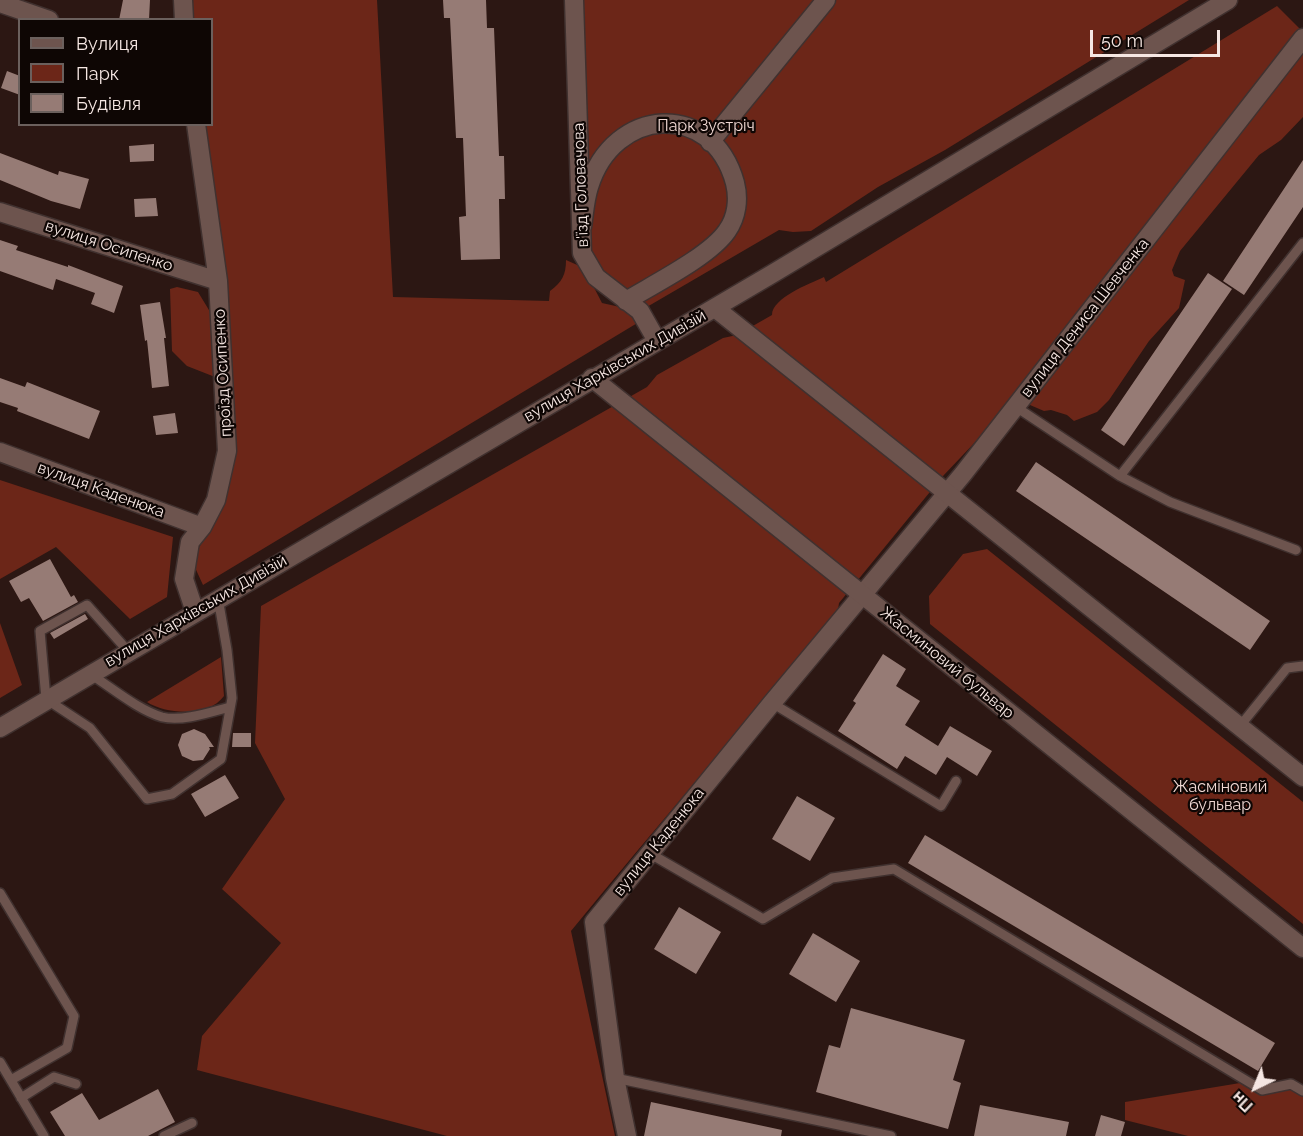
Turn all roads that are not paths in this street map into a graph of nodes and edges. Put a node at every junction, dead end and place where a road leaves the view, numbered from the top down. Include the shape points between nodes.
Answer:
1 (183, 0) edge
2 (574, 0) edge
3 (826, 0) edge
4 (1228, 0) edge
5 (0, 3) edge
6 (43, 18) edge
7 (184, 18) edge
8 (1303, 38) edge
9 (196, 126) edge
10 (710, 142) junction
11 (0, 212) edge
12 (582, 227) junction
13 (1303, 243) edge
14 (218, 281) junction
15 (626, 301) junction
16 (715, 308) junction
17 (657, 341) junction
18 (592, 378) junction
19 (1016, 407) junction
20 (0, 452) edge
21 (1120, 476) junction
22 (947, 493) junction
23 (202, 527) junction
24 (1296, 550) dead end
25 (863, 596) junction
26 (218, 598) junction
27 (195, 612) junction
28 (128, 651) junction
29 (1303, 666) edge
30 (90, 674) junction
31 (46, 699) junction
32 (772, 703) junction
33 (230, 706) junction
34 (1240, 726) junction
35 (0, 728) edge
36 (1303, 777) edge
37 (956, 781) dead end
38 (650, 853) junction
39 (0, 893) edge
40 (1303, 948) edge
41 (0, 1062) edge
42 (615, 1078) junction
43 (11, 1080) junction
44 (76, 1084) dead end
45 (1303, 1091) edge
46 (21, 1098) junction
47 (192, 1123) dead end
48 (45, 1136) edge
49 (164, 1136) edge
50 (627, 1136) edge
51 (891, 1136) edge

1 - 7 street
2 - 12 street, в'їзд Головачова
3 - 10 street
4 - 16 street, вулиця Харківських Дивізій
5 - 6 street
8 - 19 street, вулиця Дениса Шевченка
9 - 14 street, проїзд Осипенко
10 - 12 street via 689,128 663,122 622,136 601,161 589,186
10 - 15 street via 722,154 734,180 738,203 733,221 711,248
11 - 14 street, вулиця Осипенко
12 - 15 street, в'їзд Головачова via 582,253 596,277
13 - 21 lane
14 - 23 street, проїзд Осипенко via 227,451 216,500
15 - 17 street, в'їзд Головачова via 640,311
16 - 17 street, вулиця Харківських Дивізій
16 - 22 street
17 - 18 street, вулиця Харківських Дивізій
18 - 25 street, Жасминовий бульвар
18 - 26 street, вулиця Харківських Дивізій
19 - 21 lane
19 - 22 street, вулиця Дениса Шевченка
20 - 23 street, вулиця Каденюка
21 - 24 lane via 1170,502
22 - 25 street, вулиця Дениса Шевченка
22 - 34 street
23 - 27 street, проїзд Осипенко via 190,542 184,579
25 - 32 street, вулиця Каденюка
25 - 40 street, Жасминовий бульвар
26 - 27 street, вулиця Харківських Дивізій
26 - 33 lane via 227,650
27 - 28 street, вулиця Харківських Дивізій
28 - 30 street, вулиця Харківських Дивізій
28 - 31 lane via 87,605 40,631
29 - 34 lane via 1287,668
30 - 31 street, вулиця Харківських Дивізій
30 - 33 lane via 163,717 195,716
31 - 33 lane via 90,728 147,799 172,794 221,759
31 - 35 street, вулиця Харківських Дивізій
32 - 37 lane via 941,806
32 - 38 street, вулиця Каденюка
34 - 36 street
38 - 42 street, вулиця Каденюка via 594,922
38 - 45 lane via 763,918 832,878 894,869 1262,1090 1291,1084
39 - 43 lane via 74,1016 67,1048
41 - 43 lane
42 - 50 street, вулиця Каденюка
42 - 51 lane
43 - 46 lane
44 - 46 lane via 54,1077
46 - 48 lane
47 - 49 lane

